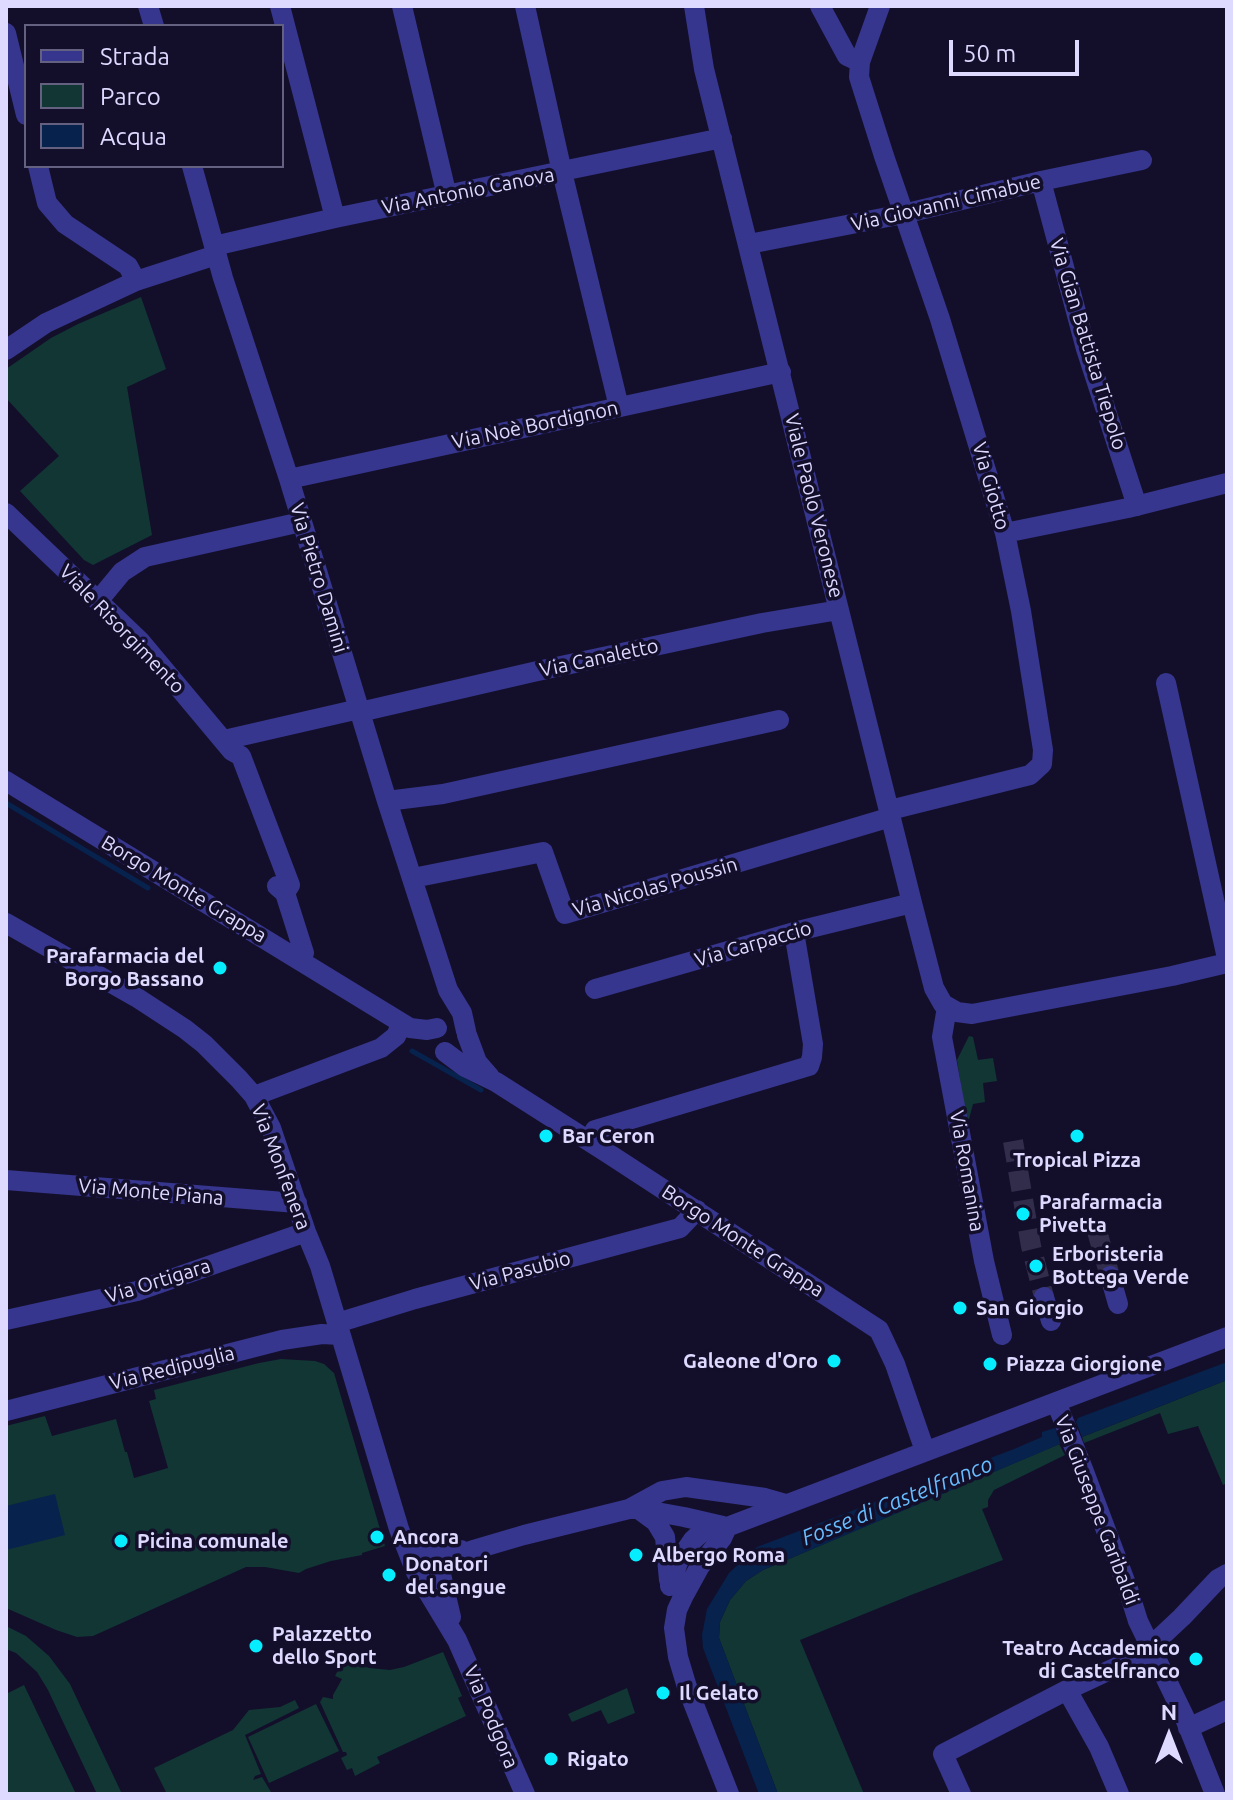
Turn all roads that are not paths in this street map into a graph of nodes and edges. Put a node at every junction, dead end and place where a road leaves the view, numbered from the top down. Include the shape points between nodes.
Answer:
1 (280, 6) edge
2 (402, 6) edge
3 (525, 6) edge
4 (694, 6) edge
5 (820, 6) edge
6 (880, 6) edge
7 (6, 33) edge
8 (860, 62) junction
9 (22, 78) edge
10 (722, 138) junction
11 (1142, 160) dead end
12 (38, 168) edge
13 (193, 168) edge
14 (562, 172) junction
15 (1041, 181) junction
16 (447, 196) junction
17 (903, 214) junction
18 (335, 218) junction
19 (749, 244) junction
20 (215, 251) junction
21 (136, 281) junction
22 (6, 350) edge
23 (781, 372) junction
24 (619, 407) junction
25 (289, 479) junction
26 (1227, 483) edge
27 (1137, 506) junction
28 (6, 513) edge
29 (301, 522) junction
30 (1005, 533) junction
31 (98, 601) junction
32 (839, 610) junction
33 (1166, 683) dead end
34 (359, 710) junction
35 (779, 720) dead end
36 (228, 745) junction
37 (6, 781) edge
38 (387, 801) junction
39 (890, 814) junction
40 (413, 878) junction
41 (912, 903) junction
42 (6, 923) edge
43 (794, 932) junction
44 (300, 960) junction
45 (1227, 960) edge
46 (595, 989) dead end
47 (448, 990) junction
48 (945, 1005) junction
49 (402, 1023) junction
50 (438, 1027) junction
51 (466, 1033) junction
52 (443, 1051) junction
53 (496, 1082) junction
54 (254, 1096) junction
55 (590, 1141) junction
56 (6, 1180) edge
57 (297, 1203) junction
58 (697, 1210) junction
59 (306, 1232) junction
60 (1110, 1276) tunnel mouth
61 (1044, 1297) tunnel mouth
62 (1118, 1304) dead end
63 (6, 1320) edge
64 (1051, 1321) dead end
65 (338, 1329) junction
66 (1002, 1335) dead end
67 (1227, 1337) edge
68 (1056, 1402) junction
69 (6, 1411) edge
70 (925, 1451) junction
71 (662, 1491) junction
72 (786, 1504) junction
73 (632, 1509) junction
74 (727, 1527) junction
75 (428, 1564) junction
76 (1227, 1574) edge
77 (670, 1586) junction
78 (674, 1628) junction
79 (1151, 1649) junction
80 (1067, 1690) junction
81 (1227, 1710) edge
82 (1188, 1728) junction
83 (525, 1794) edge
84 (729, 1794) edge
85 (961, 1794) edge
86 (1119, 1794) edge
87 (1215, 1794) edge

1 - 18 street
2 - 16 street
3 - 14 street
4 - 10 street, Viale Paolo Veronese
5 - 8 street via 847,56
6 - 8 street, Via Giotto
7 - 9 street
8 - 17 street, Via Giotto via 860,80
10 - 14 street, Via Antonio Canova
10 - 19 street, Viale Paolo Veronese
11 - 15 street, Via Giovanni Cimabue
12 - 21 street via 47,203 65,224 128,266
13 - 20 street, Via Pietro Damini
14 - 16 street, Via Antonio Canova
14 - 24 street
15 - 17 street, Via Giovanni Cimabue
15 - 27 street, Via Gian Battista Tiepolo via 1086,349
16 - 18 street, Via Antonio Canova
17 - 19 street, Via Giovanni Cimabue
17 - 30 street, Via Giotto
18 - 20 street, Via Antonio Canova
19 - 23 street, Viale Paolo Veronese
20 - 21 street, Via Antonio Canova
20 - 25 street, Via Pietro Damini
21 - 22 street, Via Antonio Canova via 46,323
23 - 24 street, Via Noè Bordignon
23 - 32 street, Viale Paolo Veronese
24 - 25 street, Via Noè Bordignon
25 - 29 street, Via Pietro Damini
26 - 27 street
27 - 30 street
28 - 31 street, Viale Risorgimento
29 - 31 street via 145,557 122,572
29 - 34 street, Via Pietro Damini
30 - 39 street, Via Giotto via 1042,764 1030,775
31 - 36 street, Viale Risorgimento via 140,641
32 - 34 street, Via Canaletto
32 - 39 street, Viale Paolo Veronese
33 - 45 street
34 - 36 street, Via Canaletto
34 - 38 street, Via Pietro Damini
35 - 38 street via 443,794
36 - 44 street, Viale Risorgimento via 264,852 285,893 304,953
37 - 44 street, Borgo Monte Grappa
38 - 40 street, Via Pietro Damini
39 - 40 street, Via Nicolas Poussin via 565,914 543,852
39 - 41 street, Viale Paolo Veronese
40 - 47 street, Via Pietro Damini
41 - 43 street, Via Carpaccio
41 - 48 street, Viale Paolo Veronese via 934,988
42 - 54 street, Via Monfenera via 185,1029
43 - 46 street, Via Carpaccio
43 - 55 street via 813,1044 809,1066 595,1130
44 - 49 street, Borgo Monte Grappa
45 - 48 street via 1172,976 972,1014
47 - 50 street
47 - 51 street, Via Pietro Damini
48 - 66 street, Via Romanina via 942,1037
49 - 50 street, Borgo Monte Grappa via 415,1029
49 - 52 street, Borgo Monte Grappa
49 - 54 street via 381,1048
50 - 51 street, Borgo Monte Grappa via 453,1021
50 - 52 street via 435,1040
51 - 52 street via 461,1050
51 - 53 street, Borgo Monte Grappa via 477,1062
52 - 53 street, Borgo Monte Grappa
53 - 55 street, Borgo Monte Grappa
54 - 57 street, Via Monfenera
55 - 58 street, Borgo Monte Grappa
56 - 57 street, Via Monte Piana
57 - 59 street, Via Monfenera
58 - 65 street, Via Pasubio via 680,1228 415,1299
58 - 70 street, Borgo Monte Grappa via 879,1330
59 - 63 street, Via Ortigara via 137,1291
59 - 65 street, Via Monfenera
60 - 62 street
61 - 64 street
65 - 69 street, Via Redipuglia
65 - 75 street, Via Monfenera via 399,1529
67 - 68 street
68 - 70 street
68 - 79 street, Via Giuseppe Garibaldi
70 - 72 street
71 - 72 street via 693,1488
71 - 73 street
71 - 74 street via 704,1501
72 - 74 street
73 - 74 street
73 - 75 street via 473,1550 446,1550
73 - 77 street via 651,1517 665,1537
74 - 77 street via 698,1535 678,1562
74 - 78 street via 683,1597
75 - 83 street, Via Podgora
76 - 79 street
77 - 78 street
78 - 84 street via 687,1687
79 - 80 street
79 - 82 street, Via Giuseppe Garibaldi
80 - 85 street via 943,1754
80 - 86 street
81 - 82 street
82 - 87 street, Via Giuseppe Garibaldi

